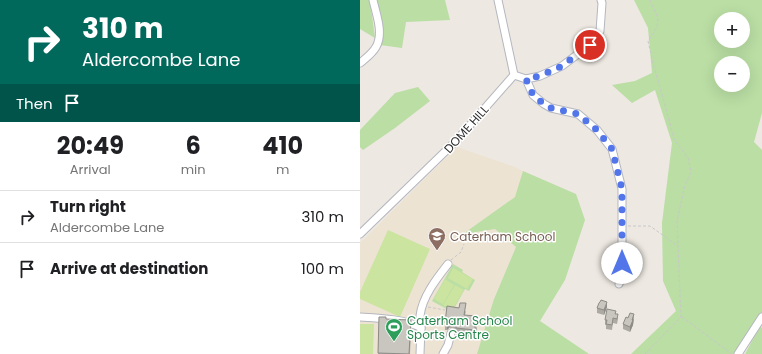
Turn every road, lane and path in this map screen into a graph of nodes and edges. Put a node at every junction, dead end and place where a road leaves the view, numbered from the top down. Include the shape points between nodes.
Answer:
1 (373, 0) edge
2 (498, 0) edge
3 (601, 0) edge
4 (650, 0) edge
5 (360, 63) edge
6 (514, 75) junction
7 (526, 79) junction
8 (622, 226) junction
9 (360, 234) edge
10 (464, 244) dead end
11 (678, 246) junction
12 (448, 264) joint
13 (619, 284) dead end
14 (423, 307) junction
15 (445, 310) edge
16 (681, 316) junction
17 (360, 317) edge
18 (762, 318) edge
19 (421, 328) junction
20 (451, 332) dead end
21 (420, 354) edge
22 (443, 354) edge
23 (645, 354) edge
24 (732, 354) edge
25 (738, 354) edge

1 - 5 street via 379,39 371,54
2 - 6 street
3 - 7 street via 600,31 590,45 562,66
4 - 11 path via 658,22 648,41 653,63 674,139 688,158 691,172 684,185 677,221
6 - 7 street
6 - 9 street, DOME HILL via 456,141
7 - 8 street via 533,95 544,104 578,114 597,130 612,149 622,189
8 - 11 path via 650,226
8 - 13 street via 622,275
10 - 12 path via 461,252
11 - 16 path
12 - 14 street via 434,281
14 - 15 path
14 - 19 street via 420,315
16 - 23 path
16 - 24 path
17 - 19 street via 398,321
18 - 25 street
19 - 21 street
20 - 22 street

